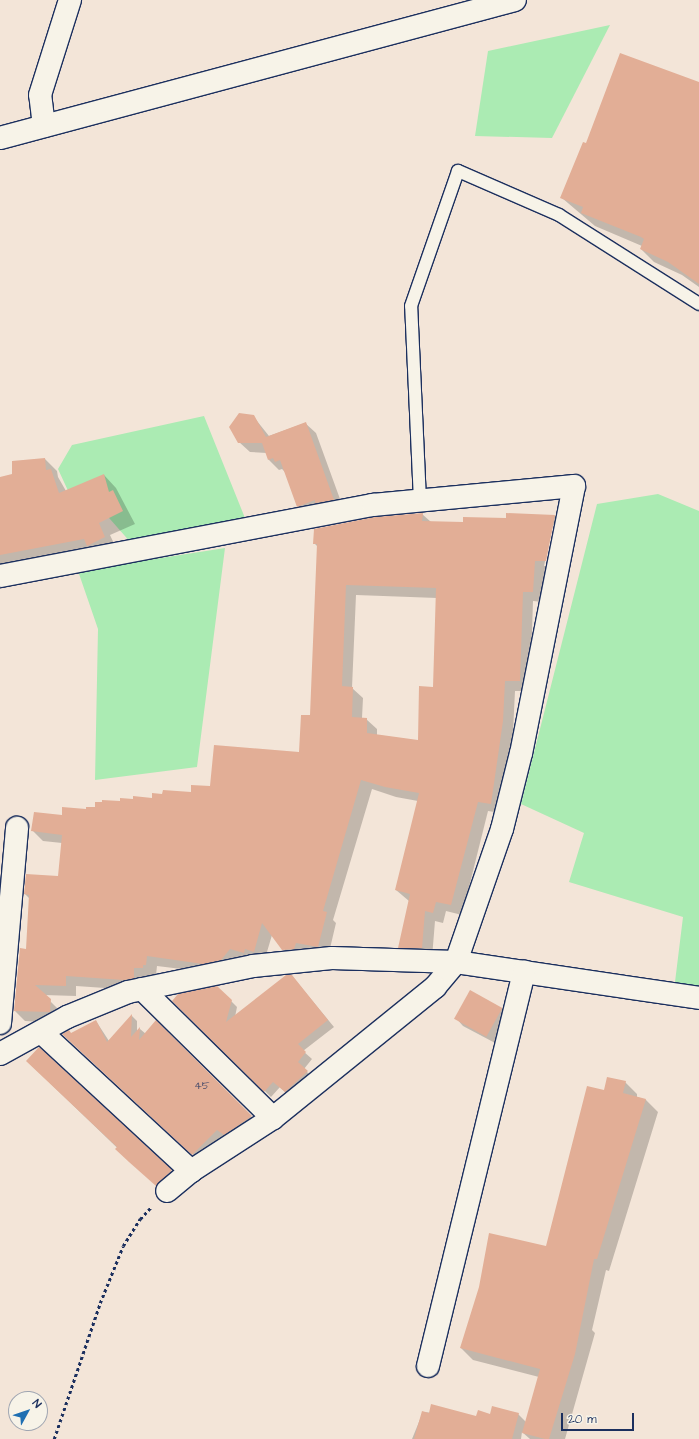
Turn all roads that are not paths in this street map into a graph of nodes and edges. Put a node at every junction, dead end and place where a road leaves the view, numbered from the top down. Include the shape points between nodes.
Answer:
1 (70, 0) edge
2 (515, 0) edge
3 (44, 126) junction
4 (0, 138) edge
5 (699, 304) edge
6 (420, 501) junction
7 (0, 576) edge
8 (17, 828) dead end
9 (456, 962) junction
10 (524, 972) junction
11 (142, 989) junction
12 (699, 998) edge
13 (0, 1023) edge
14 (41, 1032) junction
15 (0, 1054) edge
16 (273, 1118) junction
17 (191, 1171) junction
18 (167, 1191) road end
19 (428, 1366) dead end

1 - 3 street via 40,95
2 - 3 street
3 - 4 street
5 - 6 lane via 559,215 458,171 411,306
6 - 7 street via 373,505
6 - 9 street via 574,486 521,753 502,828
8 - 13 street
9 - 10 street
9 - 11 street via 332,958 253,966
9 - 16 street via 435,987
10 - 12 street
10 - 19 street
11 - 14 street via 128,992 67,1017
11 - 16 street
14 - 15 street
14 - 17 street
16 - 17 street
17 - 18 street

